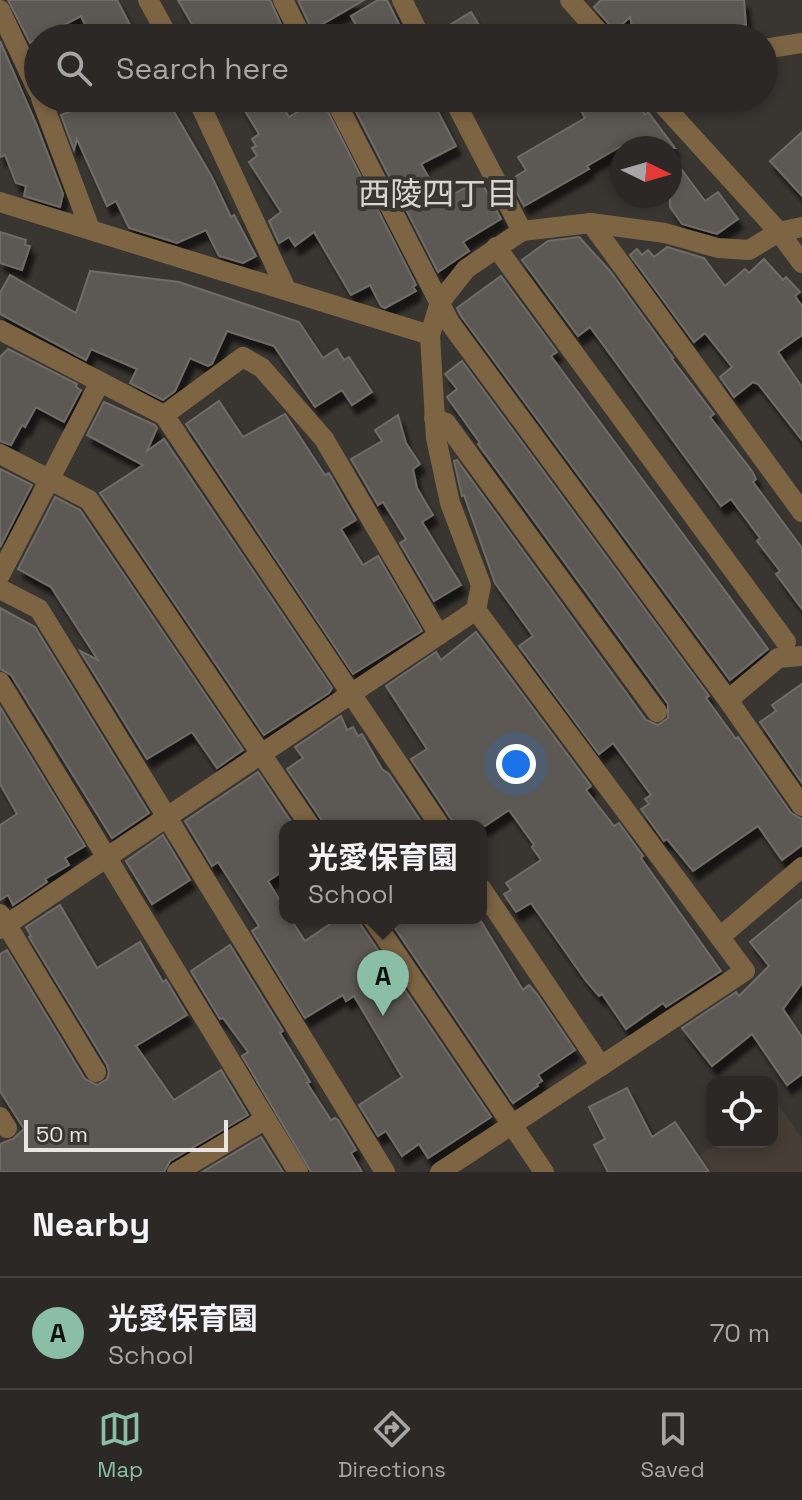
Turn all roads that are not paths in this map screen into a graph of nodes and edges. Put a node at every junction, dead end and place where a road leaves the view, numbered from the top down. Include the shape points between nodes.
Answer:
1 (148, 0) edge
2 (283, 0) edge
3 (402, 0) edge
4 (570, 0) edge
5 (0, 10) edge
6 (161, 24) edge
7 (295, 24) edge
8 (414, 24) edge
9 (591, 24) edge
10 (802, 43) edge
11 (778, 47) edge
12 (24, 57) edge
13 (49, 112) edge
14 (204, 112) edge
15 (341, 112) edge
16 (460, 112) edge
17 (670, 112) edge
18 (0, 202) edge
19 (591, 223) junction
20 (802, 227) edge
21 (90, 229) junction
22 (522, 231) junction
23 (779, 232) junction
24 (496, 247) junction
25 (802, 263) edge
26 (286, 289) junction
27 (440, 302) junction
28 (0, 330) edge
29 (430, 335) junction
30 (100, 382) junction
31 (164, 415) junction
32 (434, 418) junction
33 (0, 454) edge
34 (49, 479) junction
35 (802, 512) edge
36 (0, 575) edge
37 (0, 589) edge
38 (476, 610) junction
39 (439, 635) junction
40 (786, 642) dead end
41 (802, 656) edge
42 (0, 682) edge
43 (351, 694) junction
44 (728, 700) junction
45 (657, 712) dead end
46 (261, 754) junction
47 (802, 806) edge
48 (167, 817) junction
49 (306, 820) edge
50 (436, 820) edge
51 (107, 857) junction
52 (802, 867) edge
53 (487, 897) edge
54 (2, 922) edge
55 (376, 924) edge
56 (720, 937) junction
57 (601, 1066) junction
58 (96, 1072) dead end
59 (266, 1119) junction
60 (512, 1125) junction
61 (177, 1172) edge
62 (298, 1172) edge
63 (385, 1172) edge
64 (440, 1172) edge
65 (544, 1172) edge

1 - 6 street
2 - 7 street
3 - 8 street
4 - 9 street
5 - 12 street
10 - 11 street
13 - 21 street
14 - 26 street
15 - 27 street
16 - 22 street
17 - 23 street
18 - 21 street
19 - 22 street
19 - 23 street via 749,250
19 - 35 street
20 - 23 street
21 - 26 street
22 - 24 street
23 - 25 street
24 - 27 street via 466,269
24 - 40 street
26 - 29 street
27 - 29 street
27 - 44 street via 450,323
28 - 30 street
29 - 32 street
30 - 31 street
30 - 34 street
31 - 39 street via 243,357 262,368 324,439
31 - 43 street
32 - 38 street via 450,503 481,585
32 - 45 street via 446,423
33 - 34 street
34 - 36 street
34 - 46 street via 89,500
37 - 48 street via 39,609
38 - 39 street
38 - 56 street
39 - 43 street
41 - 44 street via 778,658
42 - 51 street
43 - 46 street
43 - 50 street
44 - 47 street
46 - 48 street
46 - 49 street
48 - 51 street
48 - 63 street
51 - 54 street
51 - 59 street
52 - 56 street
53 - 57 street
54 - 58 street
55 - 60 street
56 - 57 street via 745,971
57 - 60 street
59 - 61 street
59 - 62 street
60 - 64 street
60 - 65 street

